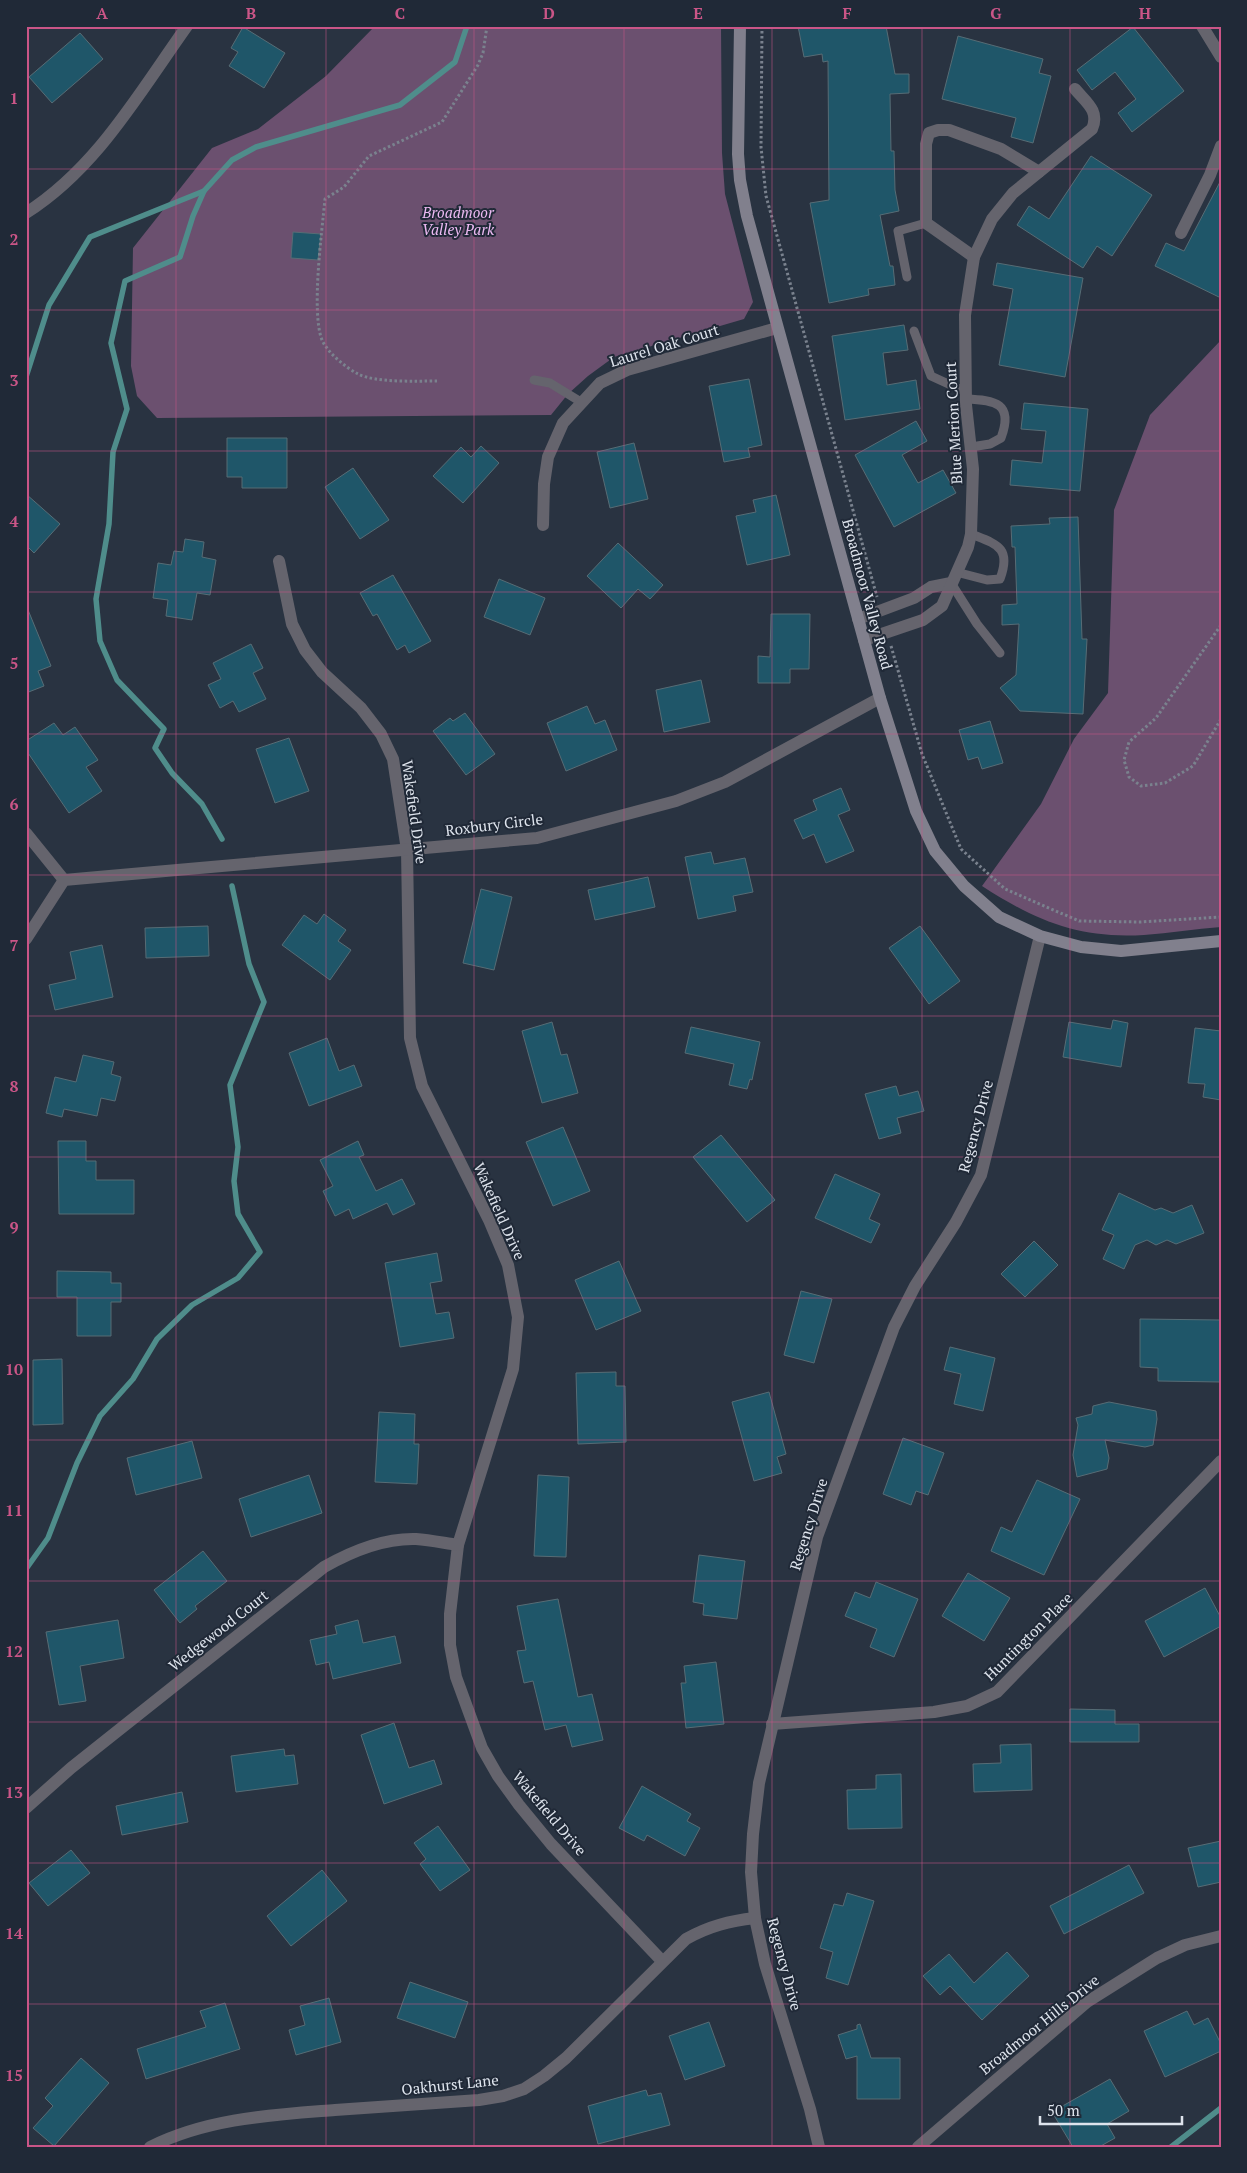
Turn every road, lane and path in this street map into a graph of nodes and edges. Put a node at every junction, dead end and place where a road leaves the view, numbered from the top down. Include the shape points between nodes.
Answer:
1 (187, 26) edge
2 (487, 26) edge
3 (740, 26) edge
4 (762, 26) edge
5 (1205, 27) edge
6 (1221, 57) edge
7 (1075, 89) dead end
8 (1221, 146) edge
9 (1039, 172) junction
10 (26, 213) edge
11 (926, 223) junction
12 (1181, 233) dead end
13 (974, 257) junction
14 (907, 278) dead end
15 (777, 328) junction
16 (914, 331) dead end
17 (534, 380) dead end
18 (437, 381) dead end
19 (966, 396) junction
20 (581, 402) junction
21 (971, 447) junction
22 (543, 525) dead end
23 (971, 534) junction
24 (279, 560) dead end
25 (953, 577) junction
26 (881, 611) junction
27 (858, 619) junction
28 (1221, 624) edge
29 (887, 632) junction
30 (864, 640) junction
31 (1000, 653) dead end
32 (880, 698) junction
33 (1221, 719) edge
34 (26, 833) edge
35 (407, 850) junction
36 (64, 880) junction
37 (1221, 917) edge
38 (1040, 936) junction
39 (26, 939) edge
40 (1221, 941) edge
41 (1221, 1462) edge
42 (458, 1545) junction
43 (772, 1724) junction
44 (26, 1808) edge
45 (755, 1918) junction
46 (1221, 1936) edge
47 (662, 1962) junction
48 (150, 2147) edge
49 (819, 2147) edge
50 (918, 2147) edge

1 - 10 street via 132,107 84,166
2 - 18 path via 478,65 442,122 369,156 344,188 325,198 317,308 322,339 332,353 359,374 389,380
3 - 15 street, Broadmoor Valley Road via 740,180
4 - 26 path via 761,146 766,196
5 - 6 street
7 - 9 street, Blue Merion Court via 1093,110 1096,121 1092,129
8 - 12 street
9 - 11 street via 1001,149 949,130 929,133 926,144
9 - 13 street, Blue Merion Court via 1013,193 992,218
11 - 13 street
11 - 14 lane via 898,230
13 - 19 street, Blue Merion Court via 965,314
15 - 20 street, Laurel Oak Court via 627,370 600,383
15 - 27 street, Broadmoor Valley Road
16 - 19 lane via 931,376
17 - 20 lane via 550,383
19 - 21 street, Blue Merion Court
19 - 21 lane via 990,400 1004,412 1005,426 1001,438 990,444
20 - 22 street, Laurel Oak Court via 562,423 548,457
21 - 23 street, Blue Merion Court
23 - 25 street, Blue Merion Court
23 - 25 lane via 998,545 1004,555 1000,579
24 - 35 street, Wakefield Drive via 292,624 305,650 322,672 361,708 381,734 392,759
25 - 26 street
25 - 29 street, Blue Merion Court via 942,606 923,620
25 - 31 lane via 977,624
26 - 27 street
27 - 30 street, Broadmoor Valley Road
28 - 33 path via 1156,718 1129,742 1124,760 1129,777 1141,786 1165,783 1193,766
29 - 30 street, Blue Merion Court
29 - 37 path via 922,754 961,849 1005,889 1079,921 1140,922
30 - 32 street, Broadmoor Valley Road
32 - 35 street, Roxbury Circle via 724,782 676,801 538,838
32 - 38 street, Broadmoor Valley Road via 916,811 935,850 964,886 1000,917
34 - 36 street
35 - 36 street, Roxbury Circle
35 - 42 street, Wakefield Drive via 410,1038 422,1086 508,1265 518,1317 513,1369
36 - 39 street
38 - 40 street, Broadmoor Valley Road via 1081,947 1120,951
38 - 43 street, Regency Drive via 981,1175 894,1327 817,1537
41 - 43 street, Huntington Place via 998,1692 967,1706 934,1712
42 - 44 street, Wedgewood Court via 415,1539 391,1542 368,1546 324,1566 71,1768
42 - 47 street, Wakefield Drive via 450,1645 456,1677 482,1748 498,1776 530,1818
43 - 45 street, Regency Drive via 758,1783 753,1834 751,1872
45 - 47 street, Oakhurst Lane via 724,1922 704,1929 686,1939
45 - 49 street, Regency Drive via 765,1964
46 - 50 street, Broadmoor Hills Drive via 1185,1945 1157,1958 1087,2002
47 - 48 street, Oakhurst Lane via 566,2058 524,2089 479,2100 289,2113 224,2121 186,2131

